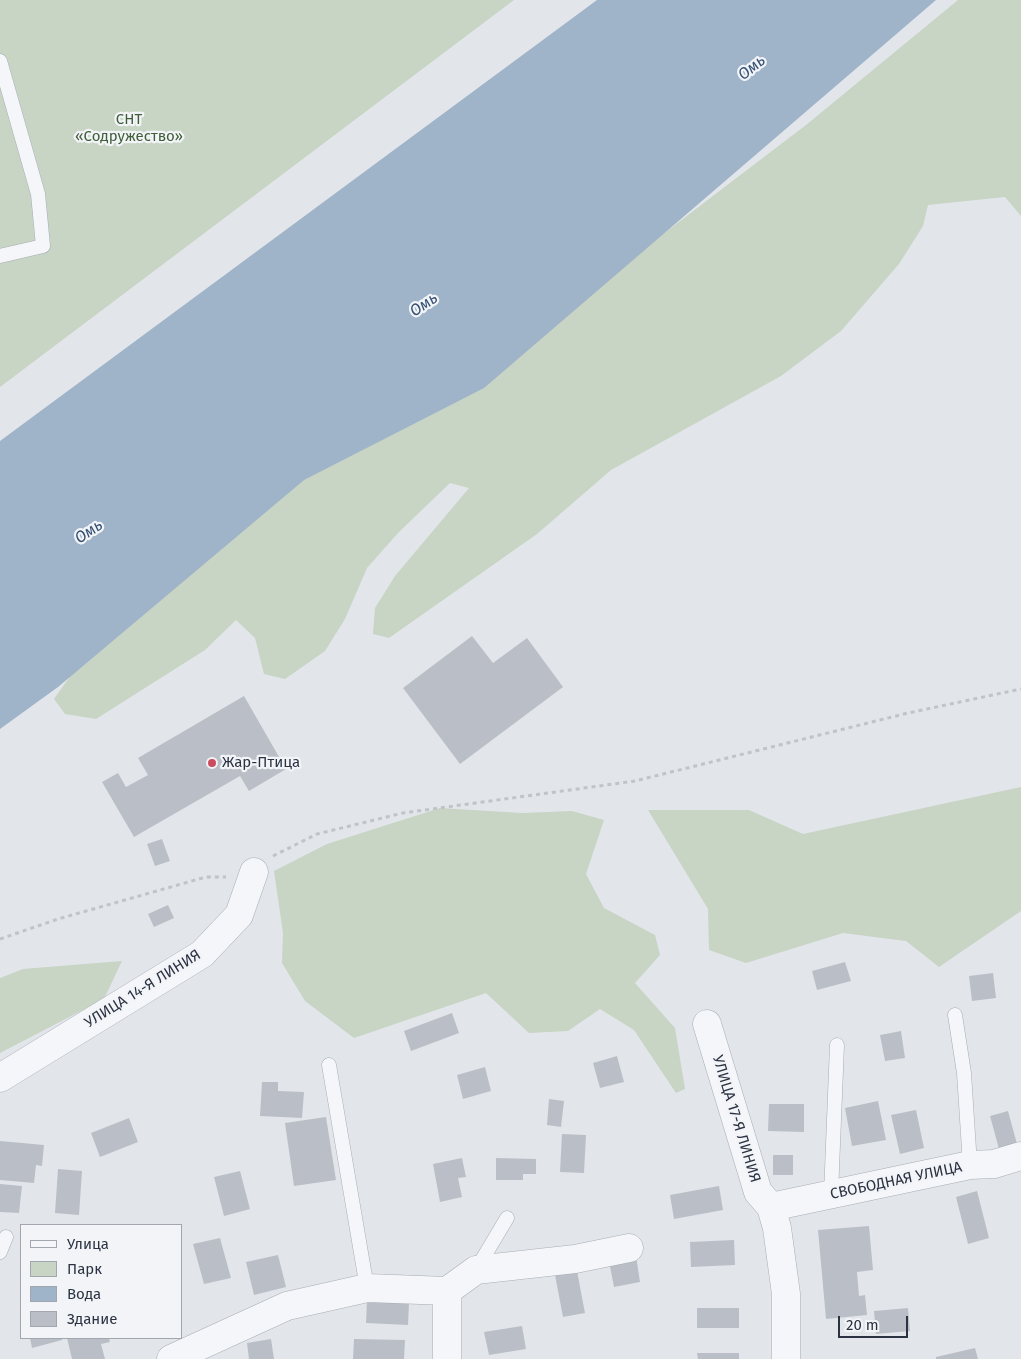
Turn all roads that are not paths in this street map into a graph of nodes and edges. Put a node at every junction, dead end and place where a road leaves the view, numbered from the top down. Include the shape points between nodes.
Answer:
1 (0, 61) edge
2 (0, 256) edge
3 (254, 872) road end
4 (955, 1015) dead end
5 (707, 1024) dead end
6 (837, 1045) dead end
7 (329, 1065) dead end
8 (0, 1078) edge
9 (1021, 1156) edge
10 (970, 1165) junction
11 (831, 1194) junction
12 (771, 1207) junction
13 (507, 1218) dead end
14 (6, 1237) dead end
15 (629, 1248) dead end
16 (0, 1252) edge
17 (476, 1270) junction
18 (367, 1288) junction
19 (446, 1291) junction
20 (171, 1359) edge
21 (447, 1359) edge
22 (786, 1359) edge

1 - 2 lane via 38,194 43,246
3 - 8 street, УЛИЦА 14-Я ЛИНИЯ via 239,915 202,954
4 - 10 lane via 964,1073
5 - 12 street, УЛИЦА 17-Я ЛИНИЯ via 758,1192
6 - 11 lane
7 - 18 lane
9 - 10 street, СВОБОДНАЯ УЛИЦА via 994,1164
10 - 11 street, СВОБОДНАЯ УЛИЦА
11 - 12 street, СВОБОДНАЯ УЛИЦА
12 - 22 street, УЛИЦА 17-Я ЛИНИЯ via 786,1294
13 - 17 lane
14 - 16 lane
15 - 17 street via 575,1259
17 - 19 street
18 - 19 street
18 - 20 street via 287,1306
19 - 21 street

